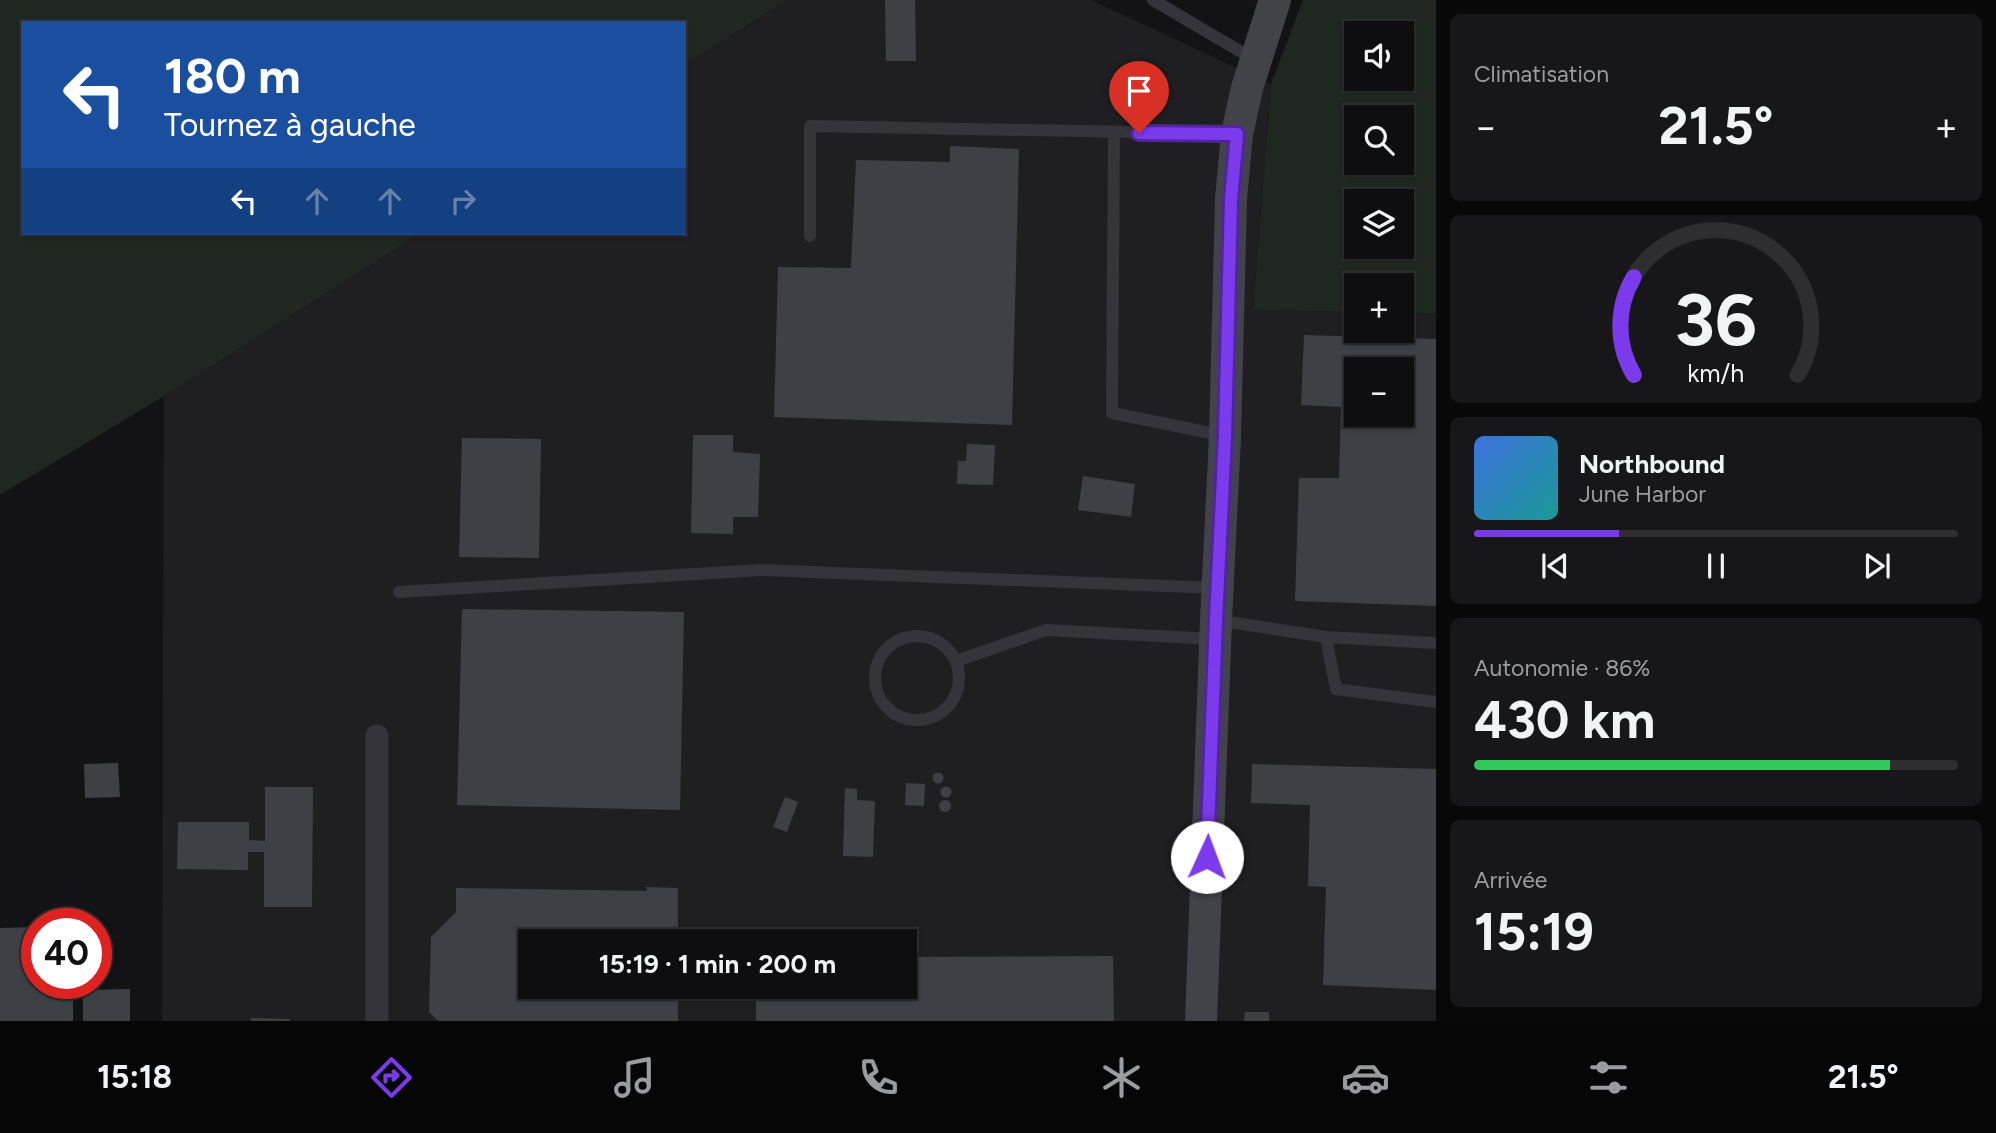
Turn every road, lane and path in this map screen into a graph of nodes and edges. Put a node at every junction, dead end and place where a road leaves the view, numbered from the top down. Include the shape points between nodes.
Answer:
1 (1153, 0) edge
2 (1275, 0) edge
3 (1255, 60) junction
4 (1114, 133) junction
5 (1237, 134) junction
6 (810, 236) dead end
7 (1225, 437) junction
8 (1217, 588) junction
9 (400, 592) dead end
10 (1215, 630) junction
11 (1326, 637) junction
12 (1436, 643) edge
13 (956, 661) junction
14 (1436, 702) edge
15 (377, 736) dead end
16 (377, 1021) edge
17 (1201, 1021) edge

1 - 3 lane
2 - 3 street
3 - 5 street
4 - 5 lane
4 - 6 lane via 810,126
4 - 7 lane via 1112,413
5 - 7 street
7 - 8 street
8 - 9 lane via 761,570
8 - 10 street
10 - 11 lane
10 - 13 lane via 1046,630
10 - 17 street
11 - 12 lane
11 - 14 lane via 1336,689
13 - 13 lane via 938,641 925,636 899,640 879,658 875,671 879,698 900,717 928,719 951,702 959,675
15 - 16 street

